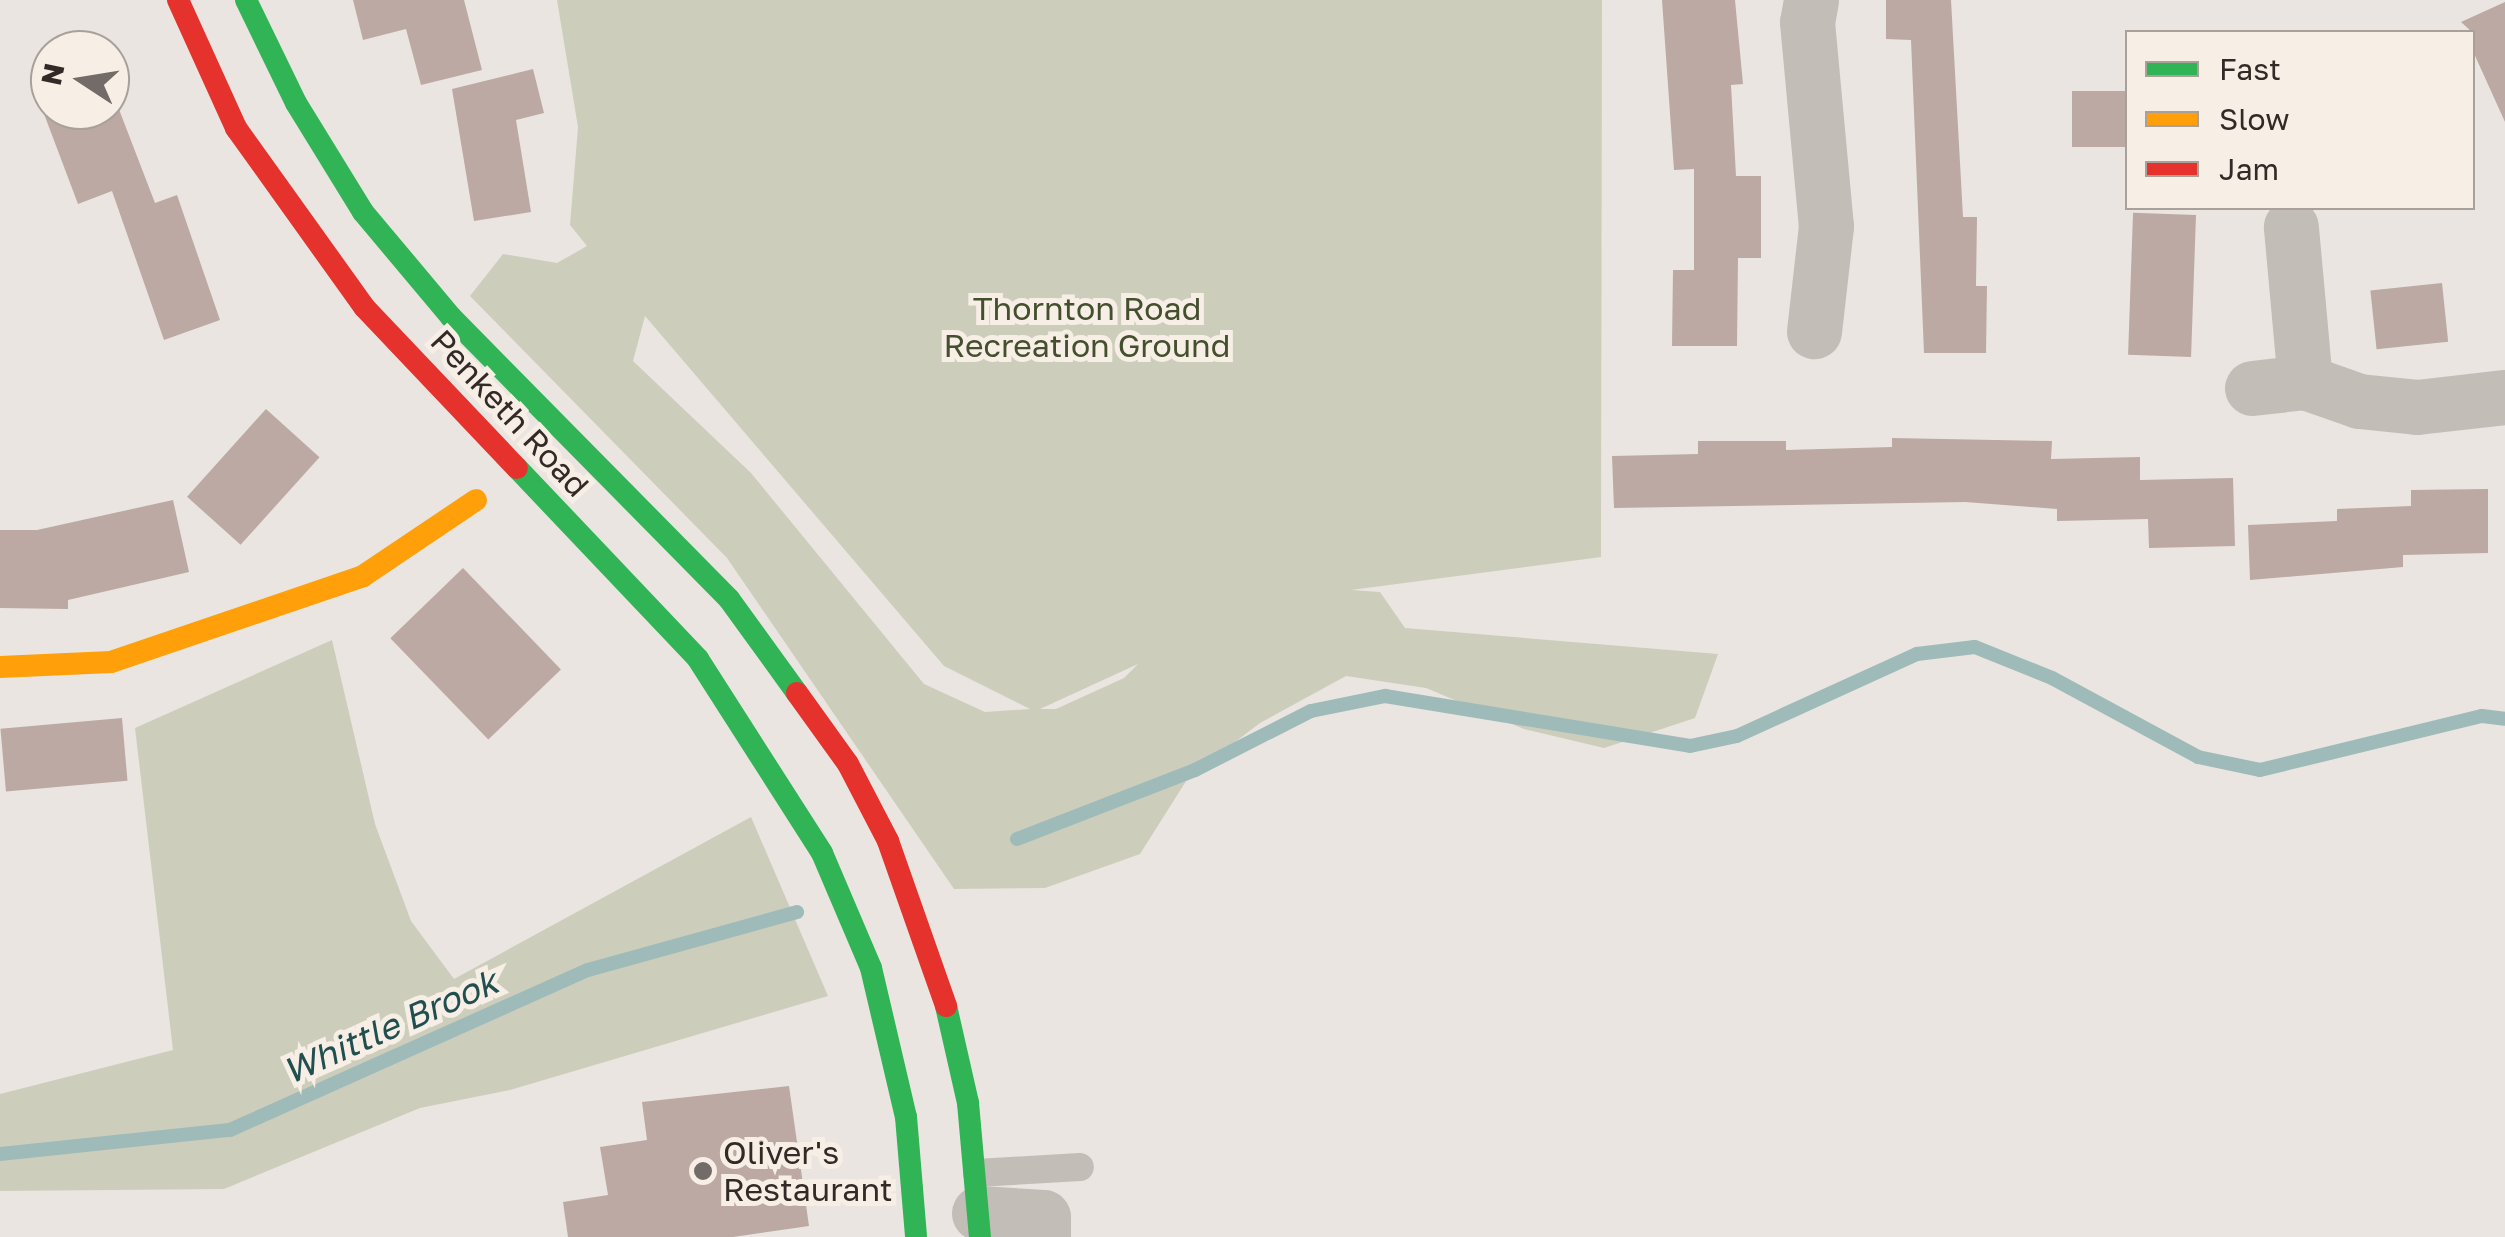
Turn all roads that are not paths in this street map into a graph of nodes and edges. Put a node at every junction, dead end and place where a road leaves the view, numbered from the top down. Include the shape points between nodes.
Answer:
1 (178, 0) edge
2 (246, 0) edge
3 (1812, 0) edge
4 (2291, 227) dead end
5 (1813, 336) dead end
6 (2305, 382) junction
7 (2252, 388) dead end
8 (2505, 397) edge
9 (476, 500) dead end
10 (0, 667) edge
11 (1080, 1166) dead end
12 (954, 1193) edge
13 (916, 1237) edge
14 (1043, 1237) edge

1 - 12 main road, Penketh Road via 236,128 364,307 698,660 762,750 822,853 871,968 900,1082
2 - 12 main road, Penketh Road via 296,103 363,212 451,317 729,599 848,764 888,841 952,1024
3 - 5 street via 1807,22 1826,226
4 - 6 street
6 - 7 street
6 - 8 street via 2359,401 2417,406
9 - 10 main road via 364,576 111,662
11 - 12 lane
12 - 13 main road
12 - 14 street via 1043,1217

